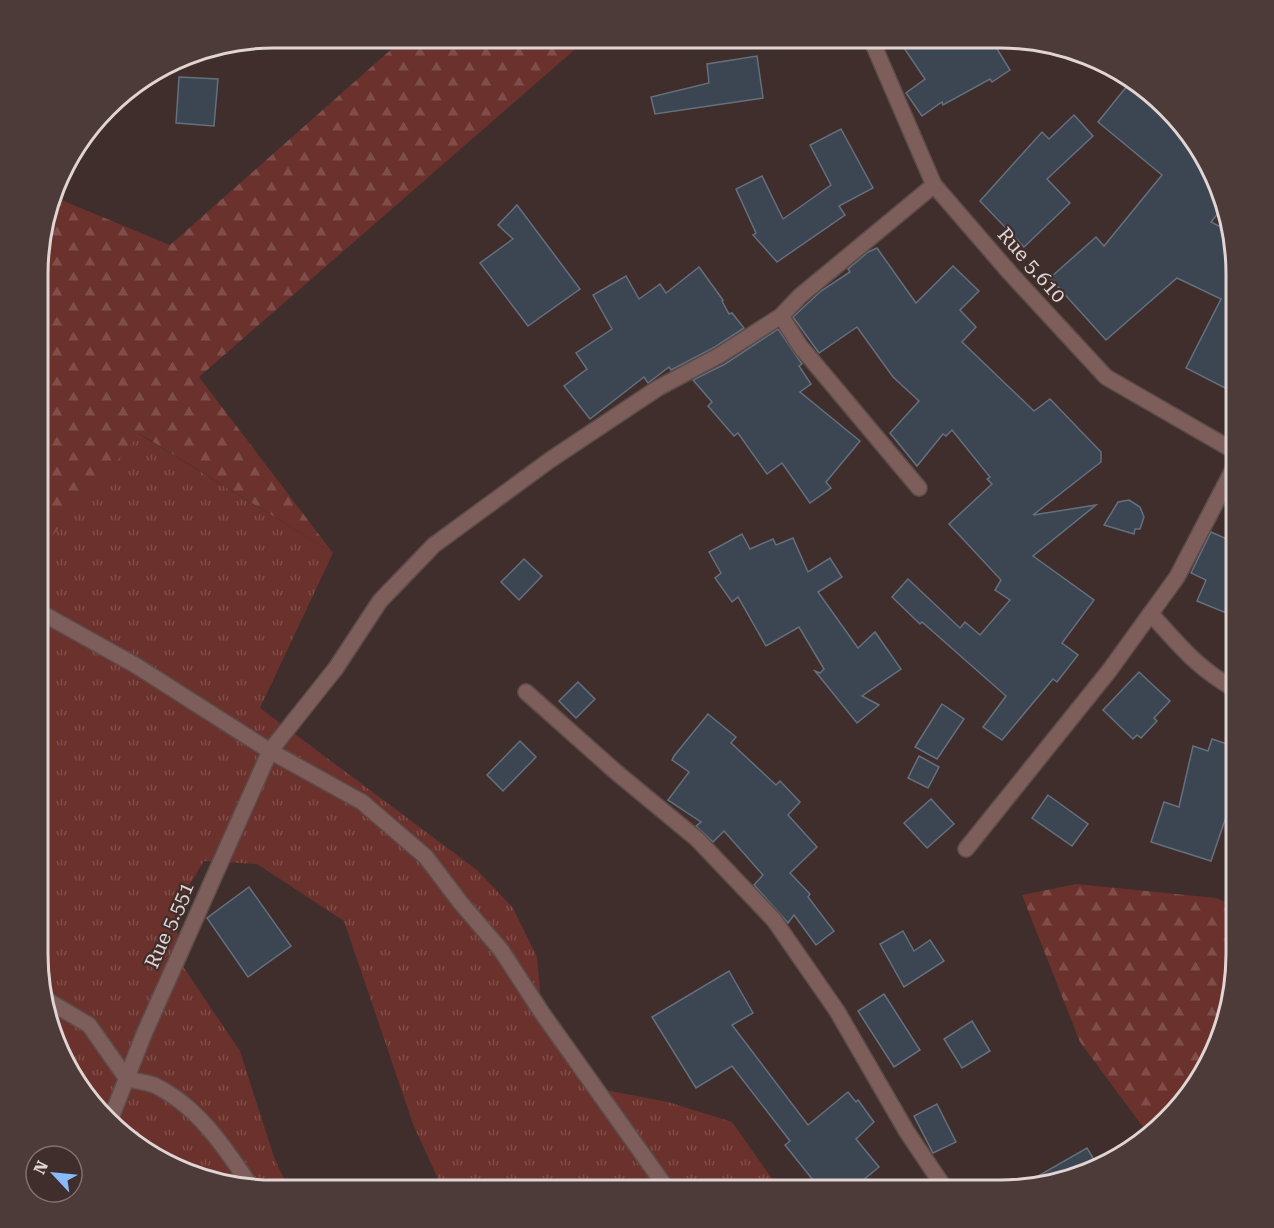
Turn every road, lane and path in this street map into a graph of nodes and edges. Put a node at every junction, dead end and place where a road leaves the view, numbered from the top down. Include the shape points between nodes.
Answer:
1 (875, 48) edge
2 (934, 185) junction
3 (781, 316) junction
4 (1226, 446) edge
5 (1226, 483) edge
6 (919, 488) dead end
7 (1151, 614) junction
8 (48, 616) edge
9 (1226, 684) edge
10 (526, 692) dead end
11 (270, 751) junction
12 (966, 849) dead end
13 (54, 1004) edge
14 (127, 1079) junction
15 (113, 1113) edge
16 (245, 1178) edge
17 (661, 1180) edge
18 (939, 1180) edge

1 - 2 street, Rue 5.610
2 - 3 street, Rue 5.551
2 - 4 street, Rue 5.610 via 1106,377
3 - 6 street via 800,346
3 - 11 street, Rue 5.551 via 638,401 434,545 380,601 336,668
5 - 7 street via 1177,577
7 - 9 street via 1195,662
7 - 12 street
8 - 11 street via 135,665
10 - 18 street via 697,838 774,920 837,1011
11 - 14 street, Rue 5.551
11 - 17 street via 362,802 426,857 501,950
13 - 14 street via 89,1024
14 - 15 street, Rue 5.551
14 - 16 street via 153,1085 189,1107

